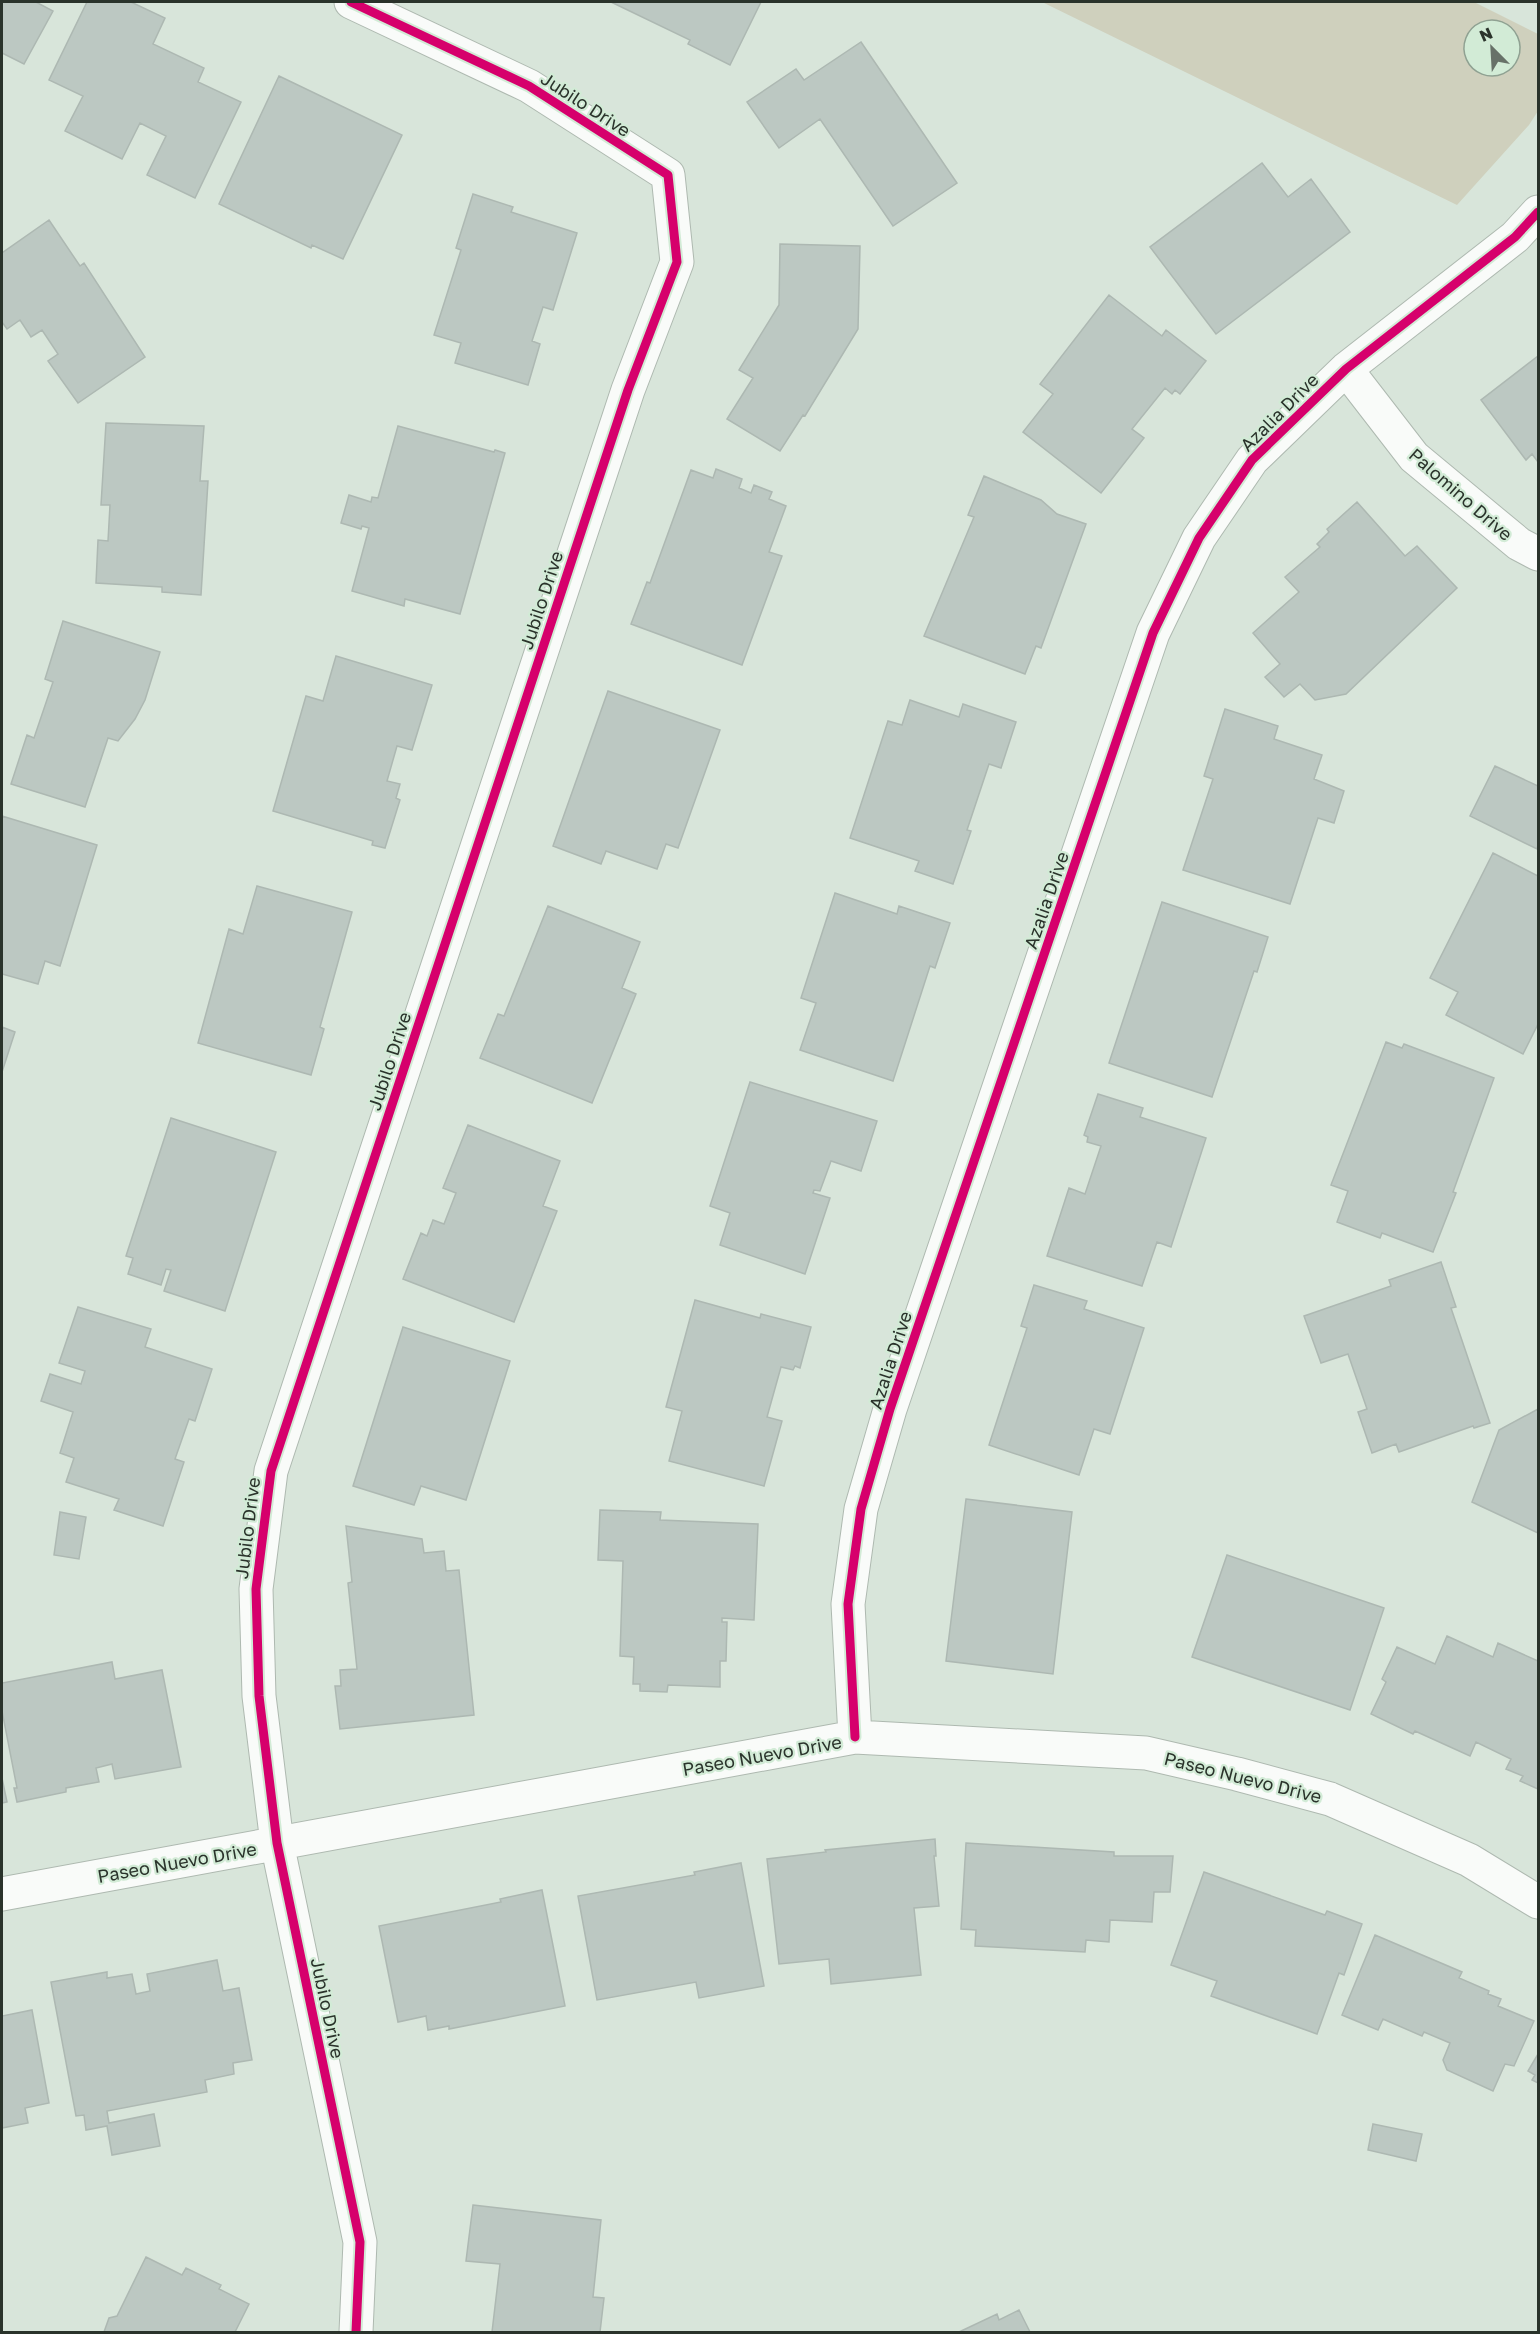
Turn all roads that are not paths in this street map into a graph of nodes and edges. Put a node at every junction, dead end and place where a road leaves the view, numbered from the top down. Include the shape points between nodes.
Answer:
1 (351, 2) edge
2 (1539, 212) edge
3 (1346, 369) junction
4 (1539, 554) edge
5 (855, 1737) junction
6 (277, 1843) junction
7 (2, 1894) edge
8 (1539, 1902) edge
9 (356, 2332) edge

1 - 6 street, Jubilo Drive via 529,86 668,175 677,262 628,390 271,1471 256,1589 259,1696
2 - 3 street, Azalia Drive via 1515,237
3 - 4 street, Palomino Drive via 1414,457 1519,544
3 - 5 street, Azalia Drive via 1252,460 1198,538 1154,633 898,1387 861,1509 848,1604
5 - 6 street, Paseo Nuevo Drive
5 - 8 street, Paseo Nuevo Drive via 1146,1753 1237,1774 1330,1799 1469,1860
6 - 7 street, Paseo Nuevo Drive
6 - 9 street, Jubilo Drive via 360,2242

